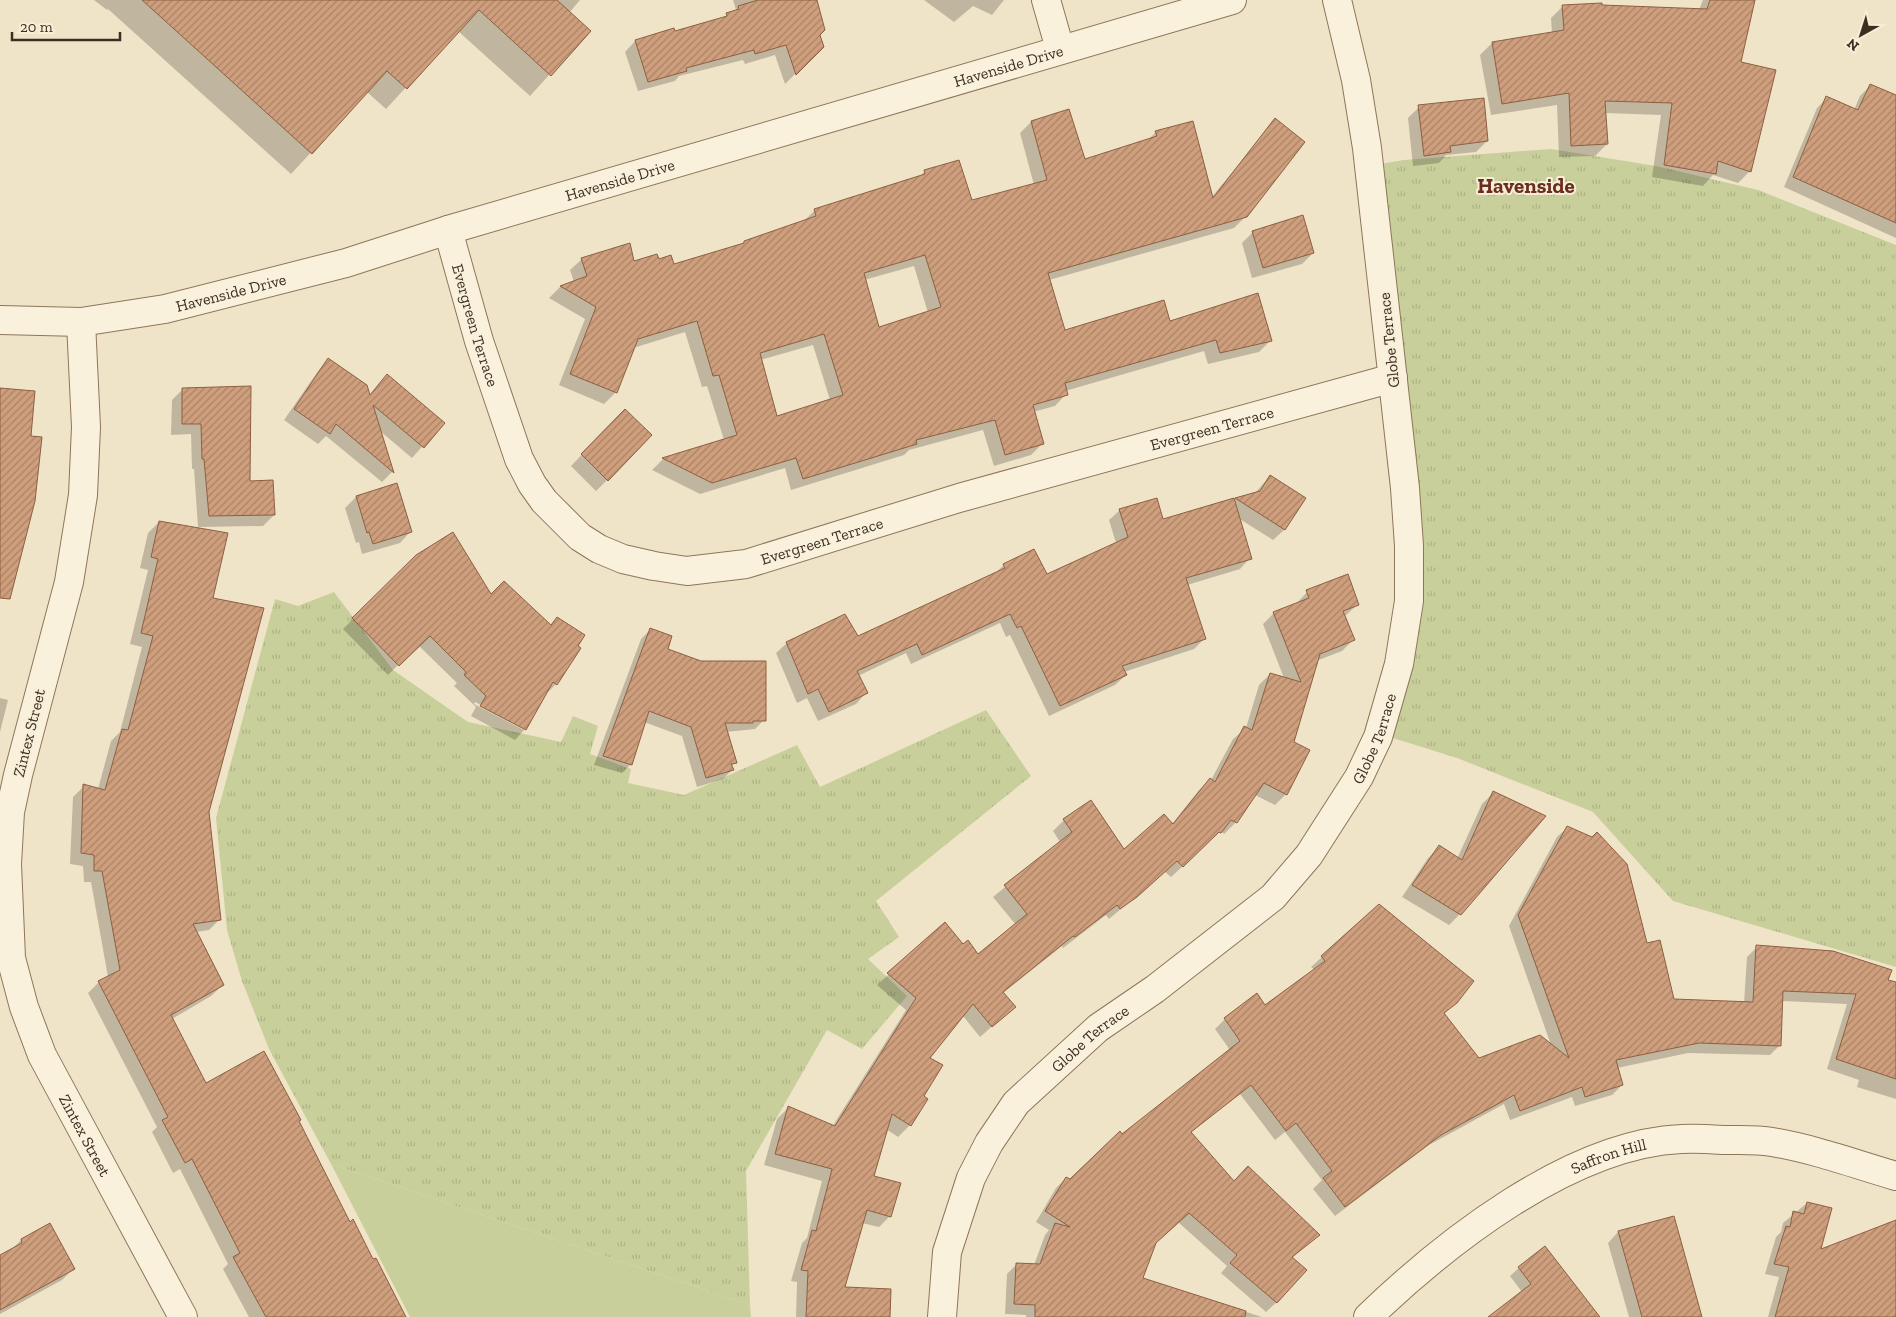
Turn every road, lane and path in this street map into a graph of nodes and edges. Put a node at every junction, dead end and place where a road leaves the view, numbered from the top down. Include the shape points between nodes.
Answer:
1 (1046, 0) edge
2 (1232, 0) edge
3 (1337, 0) edge
4 (1060, 49) junction
5 (448, 230) junction
6 (0, 320) edge
7 (81, 322) junction
8 (1393, 378) junction
9 (1896, 1176) edge
10 (183, 1317) edge
11 (942, 1317) edge
12 (1368, 1317) edge

1 - 4 street
2 - 4 street, Havenside Drive
3 - 8 street, Globe Terrace via 1356,80 1367,148
4 - 5 street, Havenside Drive via 674,166
5 - 7 street, Havenside Drive via 222,296
5 - 8 street, Evergreen Terrace via 479,340 519,459 532,484 559,518 580,537 623,559 654,566 687,571 746,564 959,498
6 - 7 street, Havenside Drive
7 - 10 street, Zintex Street via 86,427 83,495 70,582 10,812 7,864 11,958 24,1007 42,1055
8 - 11 street, Globe Terrace via 1408,527 1409,601 1399,664 1378,737 1359,777 1309,855 1273,897 1155,989 1098,1028 1016,1103 988,1144 971,1178 947,1252
9 - 12 street, Saffron Hill via 1771,1142 1680,1139 1634,1147 1552,1177 1446,1250

